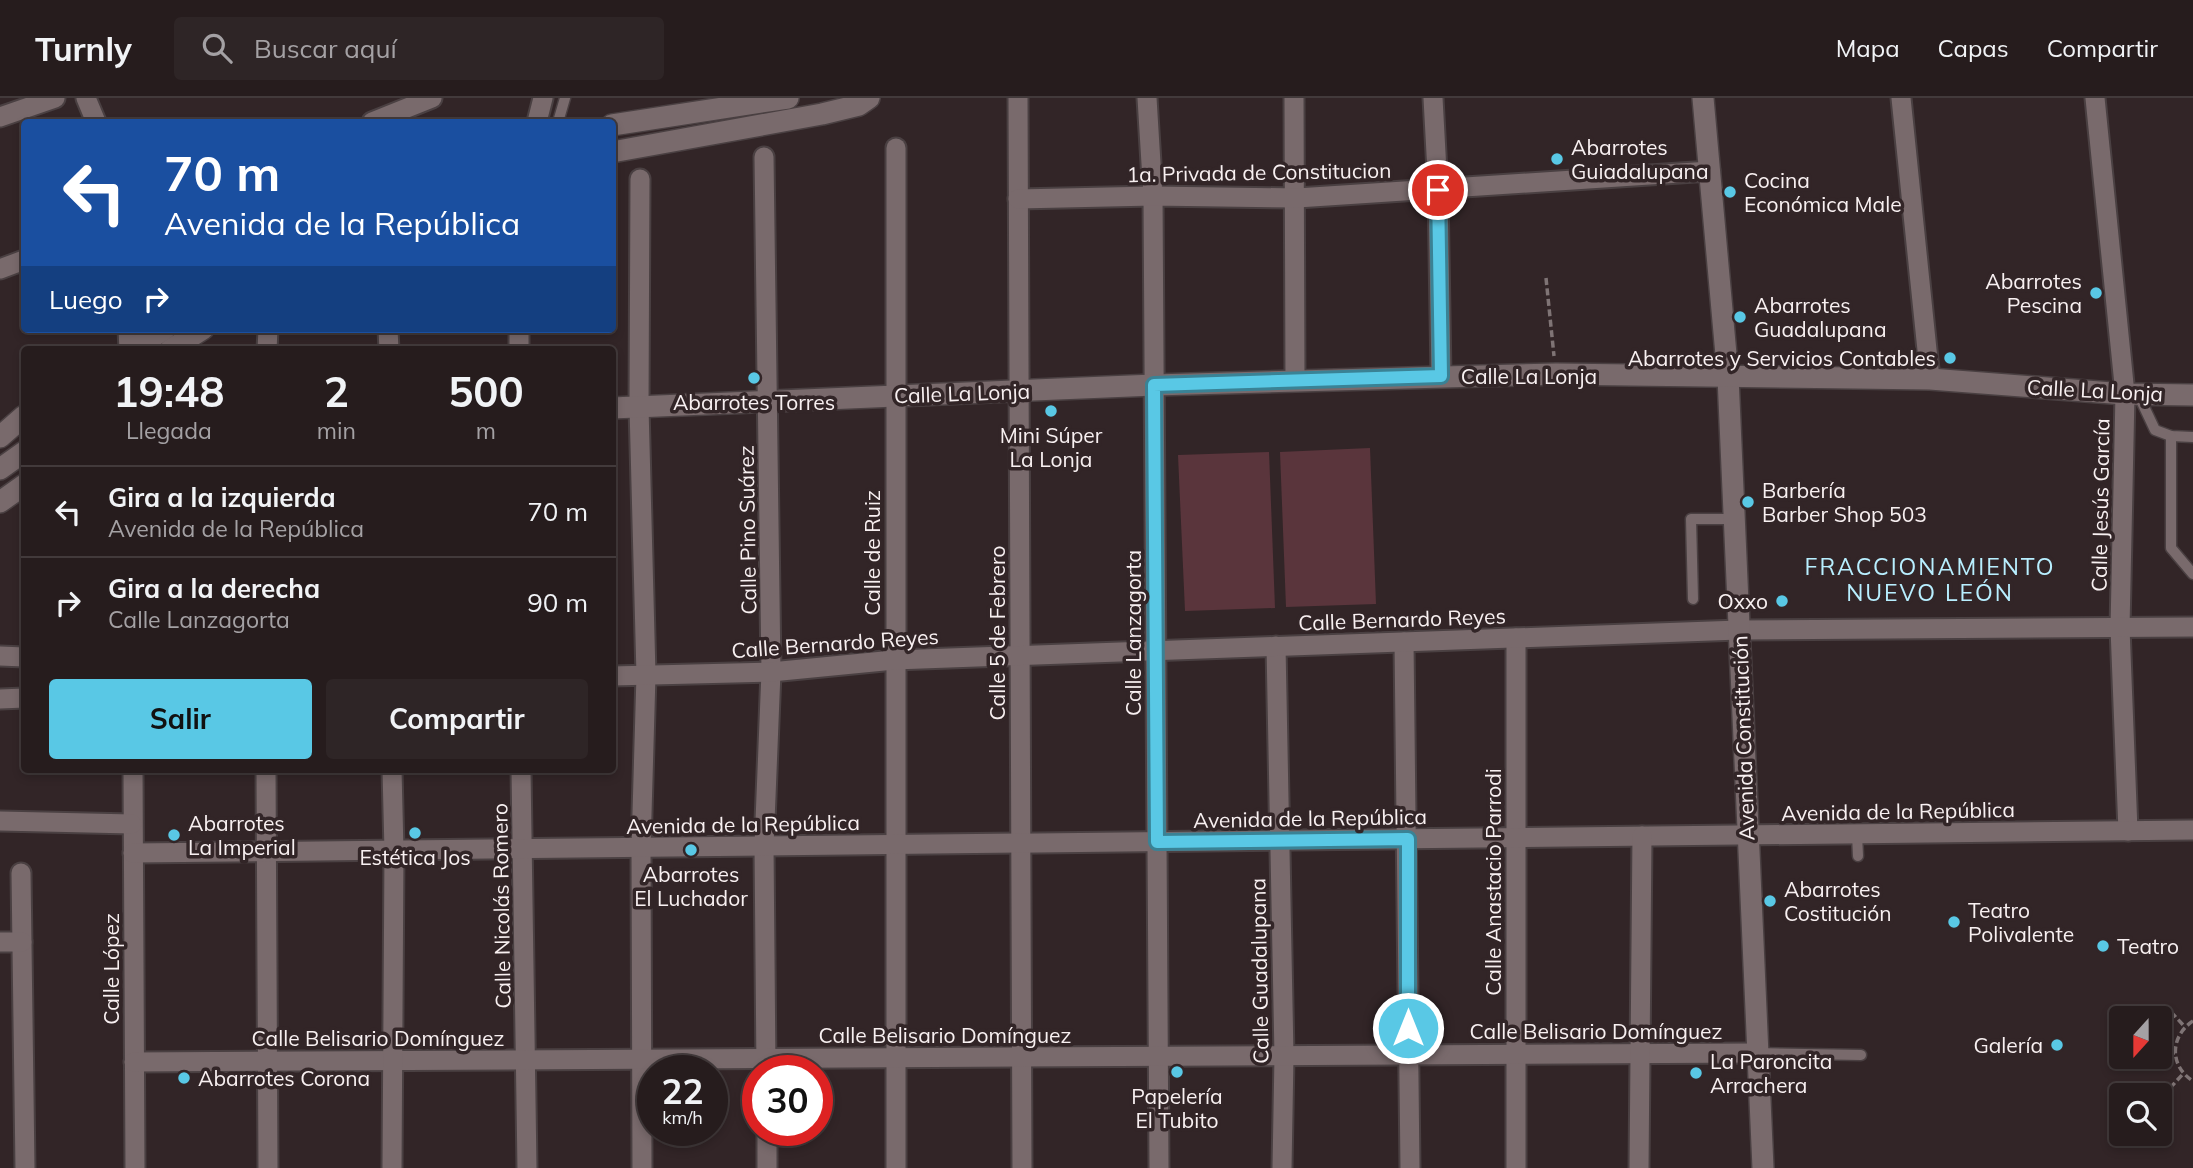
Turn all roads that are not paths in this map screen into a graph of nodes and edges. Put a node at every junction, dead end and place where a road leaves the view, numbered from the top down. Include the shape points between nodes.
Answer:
1 (55, 98) edge
2 (86, 98) edge
3 (432, 98) edge
4 (544, 98) edge
5 (565, 98) edge
6 (788, 98) edge
7 (869, 98) edge
8 (1018, 98) edge
9 (1147, 98) edge
10 (1294, 98) edge
11 (1433, 98) edge
12 (1703, 98) edge
13 (1901, 98) edge
14 (2095, 98) edge
15 (0, 117) edge
16 (95, 119) edge
17 (380, 119) edge
18 (538, 119) edge
19 (559, 119) edge
20 (616, 124) edge
21 (896, 148) dead end
22 (616, 151) edge
23 (764, 157) dead end
24 (1710, 171) junction
25 (640, 179) dead end
26 (1438, 190) junction
27 (1153, 196) junction
28 (1297, 198) junction
29 (1018, 199) junction
30 (21, 261) edge
31 (0, 270) edge
32 (158, 333) edge
33 (197, 333) edge
34 (137, 346) edge
35 (176, 346) edge
36 (1441, 376) junction
37 (1728, 377) junction
38 (1930, 379) junction
39 (1295, 380) junction
40 (1154, 385) junction
41 (1019, 391) junction
42 (2131, 394) junction
43 (895, 395) junction
44 (2193, 395) edge
45 (768, 400) junction
46 (639, 407) junction
47 (616, 408) edge
48 (13, 421) edge
49 (2171, 436) junction
50 (0, 437) edge
51 (2193, 437) edge
52 (21, 454) edge
53 (0, 469) edge
54 (21, 487) edge
55 (0, 502) edge
56 (1732, 519) junction
57 (2193, 574) edge
58 (1693, 599) dead end
59 (2193, 627) edge
60 (2120, 628) junction
61 (1738, 630) junction
62 (1516, 638) junction
63 (1404, 642) junction
64 (1276, 646) junction
65 (1156, 651) junction
66 (1020, 655) junction
67 (0, 656) edge
68 (21, 657) edge
69 (894, 660) junction
70 (771, 672) junction
71 (646, 675) junction
72 (616, 676) edge
73 (21, 698) edge
74 (0, 699) edge
75 (132, 773) edge
76 (266, 773) edge
77 (392, 773) edge
78 (521, 773) edge
79 (0, 821) edge
80 (132, 824) junction
81 (2193, 830) edge
82 (2128, 831) junction
83 (1857, 835) junction
84 (1643, 836) junction
85 (1747, 836) junction
86 (1516, 838) junction
87 (1408, 839) junction
88 (1280, 841) junction
89 (1157, 842) junction
90 (1021, 844) junction
91 (895, 845) junction
92 (764, 846) junction
93 (641, 848) junction
94 (523, 849) junction
95 (267, 850) junction
96 (394, 851) junction
97 (134, 853) junction
98 (1858, 856) dead end
99 (21, 873) dead end
100 (0, 942) edge
101 (22, 942) junction
102 (1639, 1054) junction
103 (1757, 1054) junction
104 (642, 1055) edge
105 (766, 1055) edge
106 (1408, 1055) junction
107 (1516, 1055) junction
108 (1861, 1055) dead end
109 (1158, 1056) junction
110 (1284, 1056) junction
111 (1021, 1057) junction
112 (896, 1058) junction
113 (637, 1059) edge
114 (393, 1060) junction
115 (527, 1060) junction
116 (269, 1061) junction
117 (833, 1061) edge
118 (134, 1062) junction
119 (642, 1146) edge
120 (766, 1146) edge
121 (25, 1168) edge
122 (135, 1168) edge
123 (268, 1168) edge
124 (392, 1168) edge
125 (527, 1168) edge
126 (642, 1168) edge
127 (767, 1168) edge
128 (896, 1168) edge
129 (1021, 1168) edge
130 (1159, 1168) edge
131 (1282, 1168) edge
132 (1410, 1168) edge
133 (1516, 1168) edge
134 (1639, 1168) edge
135 (1763, 1168) edge

1 - 15 street
2 - 16 street
3 - 17 street
4 - 18 street
5 - 19 lane
6 - 20 main road
7 - 22 main road via 822,114
8 - 29 street, Calle 5 de Febrero
9 - 27 street, Calle Lanzagorta
10 - 28 street
11 - 26 street
12 - 24 main road, Avenida Constitución
13 - 38 street
14 - 42 street, Calle Jesús García
21 - 43 street, Calle de Ruiz
23 - 45 street, Calle Pino Suárez
24 - 26 street, 1a. Privada de Constitucion
24 - 37 main road, Avenida Constitución
25 - 46 street
26 - 28 street, 1a. Privada de Constitucion
26 - 36 street
27 - 28 street, 1a. Privada de Constitucion
27 - 29 street, 1a. Privada de Constitucion
27 - 40 street, Calle Lanzagorta
28 - 39 street
29 - 41 street, Calle 5 de Febrero
30 - 31 street
32 - 34 main road
33 - 35 main road
36 - 37 main road, Calle La Lonja
36 - 39 main road, Calle La Lonja
37 - 38 main road, Calle La Lonja
37 - 56 main road, Avenida Constitución
38 - 42 main road, Calle La Lonja
39 - 40 main road, Calle La Lonja
40 - 41 main road, Calle La Lonja
40 - 65 street, Calle Lanzagorta
41 - 43 main road, Calle La Lonja
41 - 66 street, Calle 5 de Febrero
42 - 44 main road, Calle La Lonja
42 - 49 lane via 2155,430
42 - 60 street, Calle Jesús García
43 - 45 main road, Calle La Lonja
43 - 69 street, Calle de Ruiz
45 - 46 main road, Calle La Lonja
45 - 70 street, Calle Pino Suárez
46 - 47 main road, Calle La Lonja
46 - 71 street
48 - 50 main road
49 - 51 lane
49 - 57 lane via 2171,548
52 - 53 main road
54 - 55 main road
56 - 58 lane via 1692,519
56 - 61 main road, Avenida Constitución
59 - 60 street, Calle Bernardo Reyes
60 - 61 street, Calle Bernardo Reyes
60 - 82 street, Calle Jesús García
61 - 62 street, Calle Bernardo Reyes
61 - 85 main road, Avenida Constitución
62 - 63 street, Calle Bernardo Reyes
62 - 86 street, Calle Anastacio Parrodi
63 - 64 street, Calle Bernardo Reyes
63 - 87 street
64 - 65 street, Calle Bernardo Reyes
64 - 88 street, Calle Guadalupana
65 - 66 street, Calle Bernardo Reyes
65 - 89 street, Calle Lanzagorta
66 - 69 street, Calle Bernardo Reyes
66 - 90 street, Calle 5 de Febrero
67 - 68 street
69 - 70 street, Calle Bernardo Reyes
69 - 91 street, Calle de Ruiz
70 - 71 street, Calle Bernardo Reyes
70 - 92 street, Calle Pino Suárez
71 - 72 street, Calle Bernardo Reyes
71 - 93 street
73 - 74 street
75 - 80 street, Calle López
76 - 95 street
77 - 96 street
78 - 94 street, Calle Nicolás Romero
79 - 80 street
80 - 97 street, Calle López
81 - 82 street, Avenida de la República
82 - 83 street, Avenida de la República
83 - 85 street, Avenida de la República
83 - 98 lane
84 - 85 street, Avenida de la República
84 - 86 street, Avenida de la República
84 - 102 street
85 - 103 main road, Avenida Constitución
86 - 87 street, Avenida de la República
86 - 107 street, Calle Anastacio Parrodi
87 - 88 street, Avenida de la República
87 - 106 street
88 - 89 street, Avenida de la República
88 - 110 street, Calle Guadalupana
89 - 90 street, Avenida de la República
89 - 109 street, Calle Lanzagorta
90 - 91 street, Avenida de la República
90 - 111 street, Calle 5 de Febrero
91 - 92 street, Avenida de la República
91 - 112 street, Calle de Ruiz
92 - 93 street, Avenida de la República
92 - 105 street, Calle Pino Suárez
93 - 94 street, Avenida de la República
93 - 104 street
94 - 96 street, Avenida de la República
94 - 115 street, Calle Nicolás Romero
95 - 96 street, Avenida de la República
95 - 97 street, Avenida de la República
95 - 116 street
96 - 114 street
97 - 118 street, Calle López
99 - 101 street
100 - 101 street
101 - 121 street
102 - 103 street, Calle Belisario Domínguez
102 - 107 street, Calle Belisario Domínguez
102 - 134 street
103 - 108 lane
103 - 135 main road, Avenida Constitución
106 - 107 street, Calle Belisario Domínguez
106 - 110 street, Calle Belisario Domínguez
106 - 132 street
107 - 133 street, Calle Anastacio Parrodi
109 - 110 street, Calle Belisario Domínguez
109 - 111 street, Calle Belisario Domínguez
109 - 130 street, Calle Lanzagorta
110 - 131 street, Calle Guadalupana
111 - 112 street, Calle Belisario Domínguez
111 - 129 street, Calle 5 de Febrero
112 - 117 street, Calle Belisario Domínguez
112 - 128 street, Calle de Ruiz
113 - 115 street, Calle Belisario Domínguez
114 - 115 street, Calle Belisario Domínguez
114 - 116 street, Calle Belisario Domínguez
114 - 124 street
115 - 125 street, Calle Nicolás Romero
116 - 118 street, Calle Belisario Domínguez
116 - 123 street
118 - 122 street, Calle López
119 - 126 street
120 - 127 street

